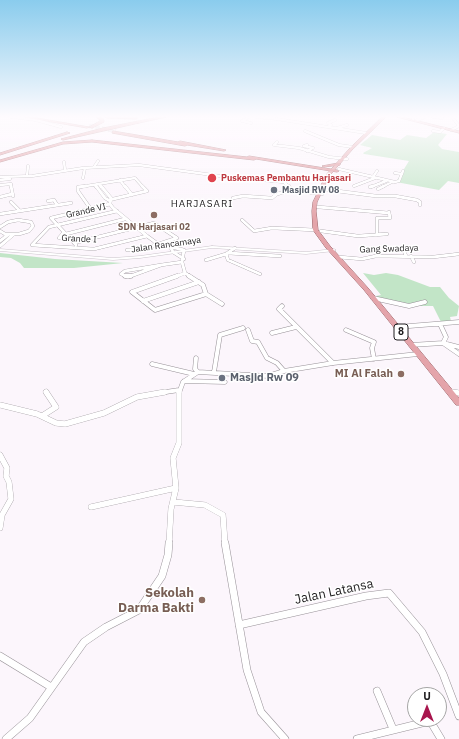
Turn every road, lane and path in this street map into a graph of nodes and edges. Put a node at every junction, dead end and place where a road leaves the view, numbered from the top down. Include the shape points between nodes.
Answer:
1 (14, 151) edge
2 (22, 151) edge
3 (191, 151) edge
4 (215, 151) edge
5 (227, 151) edge
6 (309, 151) edge
7 (350, 151) edge
8 (352, 151) edge
9 (0, 158) edge
10 (254, 159) junction
11 (345, 159) junction
12 (98, 161) dead end
13 (64, 162) dead end
14 (28, 166) dead end
15 (317, 167) junction
16 (85, 168) junction
17 (94, 168) junction
18 (336, 169) junction
19 (66, 170) junction
20 (377, 171) dead end
21 (70, 173) dead end
22 (395, 173) dead end
23 (328, 175) junction
24 (27, 176) junction
25 (0, 177) edge
26 (22, 177) junction
27 (374, 177) junction
28 (83, 178) dead end
29 (0, 180) edge
30 (120, 180) junction
31 (386, 181) junction
32 (394, 182) junction
33 (97, 184) junction
34 (1, 185) edge
35 (354, 186) dead end
36 (370, 188) dead end
37 (378, 189) dead end
38 (292, 190) junction
39 (322, 191) junction
40 (132, 195) junction
41 (0, 197) edge
42 (233, 198) dead end
43 (48, 201) dead end
44 (110, 201) junction
45 (11, 202) dead end
46 (71, 203) dead end
47 (57, 205) junction
48 (420, 205) dead end
49 (318, 207) junction
50 (90, 208) junction
51 (20, 211) junction
52 (117, 211) junction
53 (0, 214) edge
54 (389, 214) junction
55 (394, 217) dead end
56 (125, 219) junction
57 (242, 220) dead end
58 (58, 225) junction
59 (0, 227) edge
60 (136, 227) junction
61 (319, 230) junction
62 (0, 231) edge
63 (65, 233) junction
64 (9, 234) junction
65 (14, 234) junction
66 (387, 234) dead end
67 (377, 235) junction
68 (147, 236) junction
69 (70, 238) junction
70 (0, 241) edge
71 (74, 243) junction
72 (160, 244) junction
73 (32, 245) joint
74 (79, 247) junction
75 (178, 247) junction
76 (0, 248) edge
77 (236, 248) junction
78 (403, 248) dead end
79 (171, 249) junction
80 (331, 249) junction
81 (127, 250) dead end
82 (184, 250) junction
83 (226, 254) junction
84 (457, 254) edge
85 (280, 256) dead end
86 (406, 256) junction
87 (411, 256) junction
88 (459, 258) edge
89 (206, 260) dead end
90 (341, 260) junction
91 (183, 261) junction
92 (414, 262) dead end
93 (161, 266) junction
94 (185, 273) junction
95 (260, 274) dead end
96 (199, 282) junction
97 (206, 294) junction
98 (373, 298) junction
99 (143, 301) junction
100 (425, 302) dead end
101 (222, 304) dead end
102 (282, 306) dead end
103 (459, 322) edge
104 (440, 324) junction
105 (296, 327) junction
106 (397, 327) junction
107 (346, 330) dead end
108 (272, 333) dead end
109 (443, 343) junction
110 (411, 345) junction
111 (459, 347) edge
112 (418, 354) junction
113 (459, 354) edge
114 (196, 358) dead end
115 (374, 359) junction
116 (333, 363) junction
117 (152, 364) dead end
118 (284, 370) junction
119 (214, 372) junction
120 (196, 373) junction
121 (183, 382) junction
122 (225, 382) dead end
123 (179, 390) junction
124 (46, 392) dead end
125 (450, 392) junction
126 (459, 393) edge
127 (459, 403) edge
128 (0, 405) edge
129 (42, 416) junction
130 (0, 455) edge
131 (176, 488) junction
132 (173, 502) junction
133 (91, 507) dead end
134 (0, 528) edge
135 (239, 625) junction
136 (0, 656) edge
137 (51, 687) junction
138 (377, 691) dead end
139 (459, 716) edge
140 (393, 729) junction
141 (6, 739) edge
142 (286, 739) edge
143 (357, 739) edge
144 (441, 739) edge

1 - 9 highway
2 - 9 highway
3 - 10 highway
4 - 10 highway
5 - 15 highway
6 - 11 street
7 - 11 highway, 8
8 - 11 highway, 8
10 - 15 highway
11 - 18 highway, 8
12 - 17 street
13 - 19 street
14 - 24 street
15 - 18 highway
15 - 23 highway
16 - 17 street
16 - 19 street
16 - 28 street
17 - 38 street via 124,165 161,167 284,182
18 - 23 highway, 8
18 - 27 street
18 - 39 highway, 8
19 - 21 street
19 - 24 street
20 - 27 street
22 - 32 street via 402,172 399,181
23 - 39 highway, 8
24 - 26 street
25 - 26 street
26 - 29 street
27 - 31 street
27 - 35 street
30 - 33 street
30 - 40 street
30 - 40 street via 137,179 147,191
31 - 32 street
31 - 36 street
32 - 37 street
33 - 44 street
33 - 50 street via 77,188
34 - 41 street via 11,184 13,195
38 - 39 street
38 - 42 street via 272,198
39 - 48 street via 395,196 417,200
39 - 49 highway, 8
39 - 61 highway, 8 via 314,210
40 - 44 street
43 - 47 street via 54,200
44 - 50 street
44 - 52 street
45 - 51 street
46 - 47 street
47 - 51 street
49 - 54 street
49 - 61 highway, 8
50 - 58 street via 51,218
51 - 53 street
52 - 56 street
52 - 58 street, Grande VI
54 - 55 street
54 - 67 street via 377,218
56 - 60 street
56 - 63 street
57 - 61 street via 254,230
58 - 63 street
58 - 73 street, Grande VI via 48,228
59 - 65 street via 18,220 33,224 29,231
60 - 68 street
60 - 71 street
60 - 72 street via 156,223 177,238
61 - 67 street via 354,236
61 - 80 highway, 8
62 - 64 street
63 - 69 street
63 - 69 street via 59,238
64 - 65 street
64 - 70 street
65 - 76 street
66 - 67 street
68 - 72 street
68 - 74 street, Grande I via 96,249
69 - 71 street
71 - 74 street
72 - 79 street
72 - 81 street
73 - 74 street, Grande I
75 - 79 street, Jalan Rancamaya
75 - 80 street, Jalan Rancamaya via 216,244 303,250
75 - 82 street
76 - 79 street, Jalan Rancamaya via 113,258 140,257
77 - 80 street, Jalan Rancamaya via 306,253
77 - 82 street, Jalan Rancamaya
77 - 83 street
78 - 86 street
79 - 82 street, Jalan Rancamaya
79 - 91 street
80 - 90 highway, 8
82 - 91 street
83 - 85 street
83 - 89 street
83 - 95 street via 230,262
84 - 87 street, Gang Swadaya
84 - 88 street
86 - 87 street, Gang Swadaya
86 - 90 street, Gang Swadaya
87 - 92 street
90 - 98 highway, 8
91 - 93 street
91 - 94 street
93 - 93 street via 125,271 121,274 127,277
94 - 96 street
94 - 99 street via 132,291
96 - 97 street via 204,286
96 - 99 street
97 - 99 street via 157,310
97 - 101 street
98 - 100 street via 409,306
98 - 106 highway, 8
102 - 105 street via 279,309
103 - 104 street
104 - 106 street
104 - 109 street via 446,337
105 - 108 street
105 - 116 street
106 - 110 highway, 8
107 - 115 street via 374,342
109 - 110 street
109 - 111 street
109 - 113 street
110 - 112 highway, 8
112 - 115 street
112 - 125 highway, 8
114 - 120 street
115 - 116 street
116 - 118 street
117 - 120 street
118 - 119 street via 268,376
118 - 119 street via 267,358 258,342 252,341 245,329 220,335
119 - 120 street
120 - 121 street
121 - 122 street
121 - 123 street
123 - 129 street via 137,397 104,413 67,424
123 - 131 street via 179,443 173,458
124 - 129 street via 56,407
125 - 126 street
125 - 127 highway, 8
128 - 129 street
130 - 134 street via 7,468 6,476 11,499 2,514
131 - 132 street
131 - 133 street
132 - 135 street via 205,505 223,515 226,551
132 - 137 street via 168,555 164,569 142,606 133,614 106,627 84,642
135 - 139 street, Jalan Latansa via 389,593 422,632 443,674
135 - 142 street via 247,670 261,712
136 - 137 street
137 - 141 street via 30,718
138 - 140 street
140 - 143 street
140 - 144 street via 429,722

